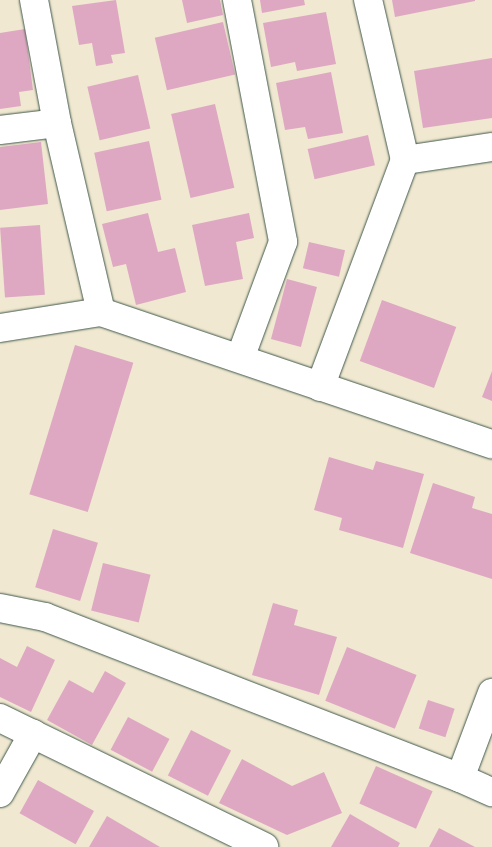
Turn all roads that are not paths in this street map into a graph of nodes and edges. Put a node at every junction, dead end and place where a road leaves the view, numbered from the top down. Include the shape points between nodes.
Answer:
1 (34, 0) edge
2 (237, 0) edge
3 (368, 0) edge
4 (57, 123) junction
5 (0, 130) edge
6 (492, 147) edge
7 (405, 160) junction
8 (101, 312) junction
9 (0, 328) edge
10 (240, 358) junction
11 (320, 387) junction
12 (492, 444) edge
13 (0, 608) edge
14 (492, 693) edge
15 (0, 718) edge
16 (33, 734) junction
17 (460, 778) junction
18 (492, 792) edge
19 (0, 793) edge
20 (264, 847) edge

1 - 4 street
2 - 10 street via 283,242
3 - 7 street
4 - 5 street
4 - 8 street
6 - 7 street
7 - 11 street
8 - 9 street
8 - 10 street
10 - 11 street
11 - 12 street
13 - 17 street via 45,617
14 - 17 street
15 - 16 street
16 - 19 street
16 - 20 street
17 - 18 street

